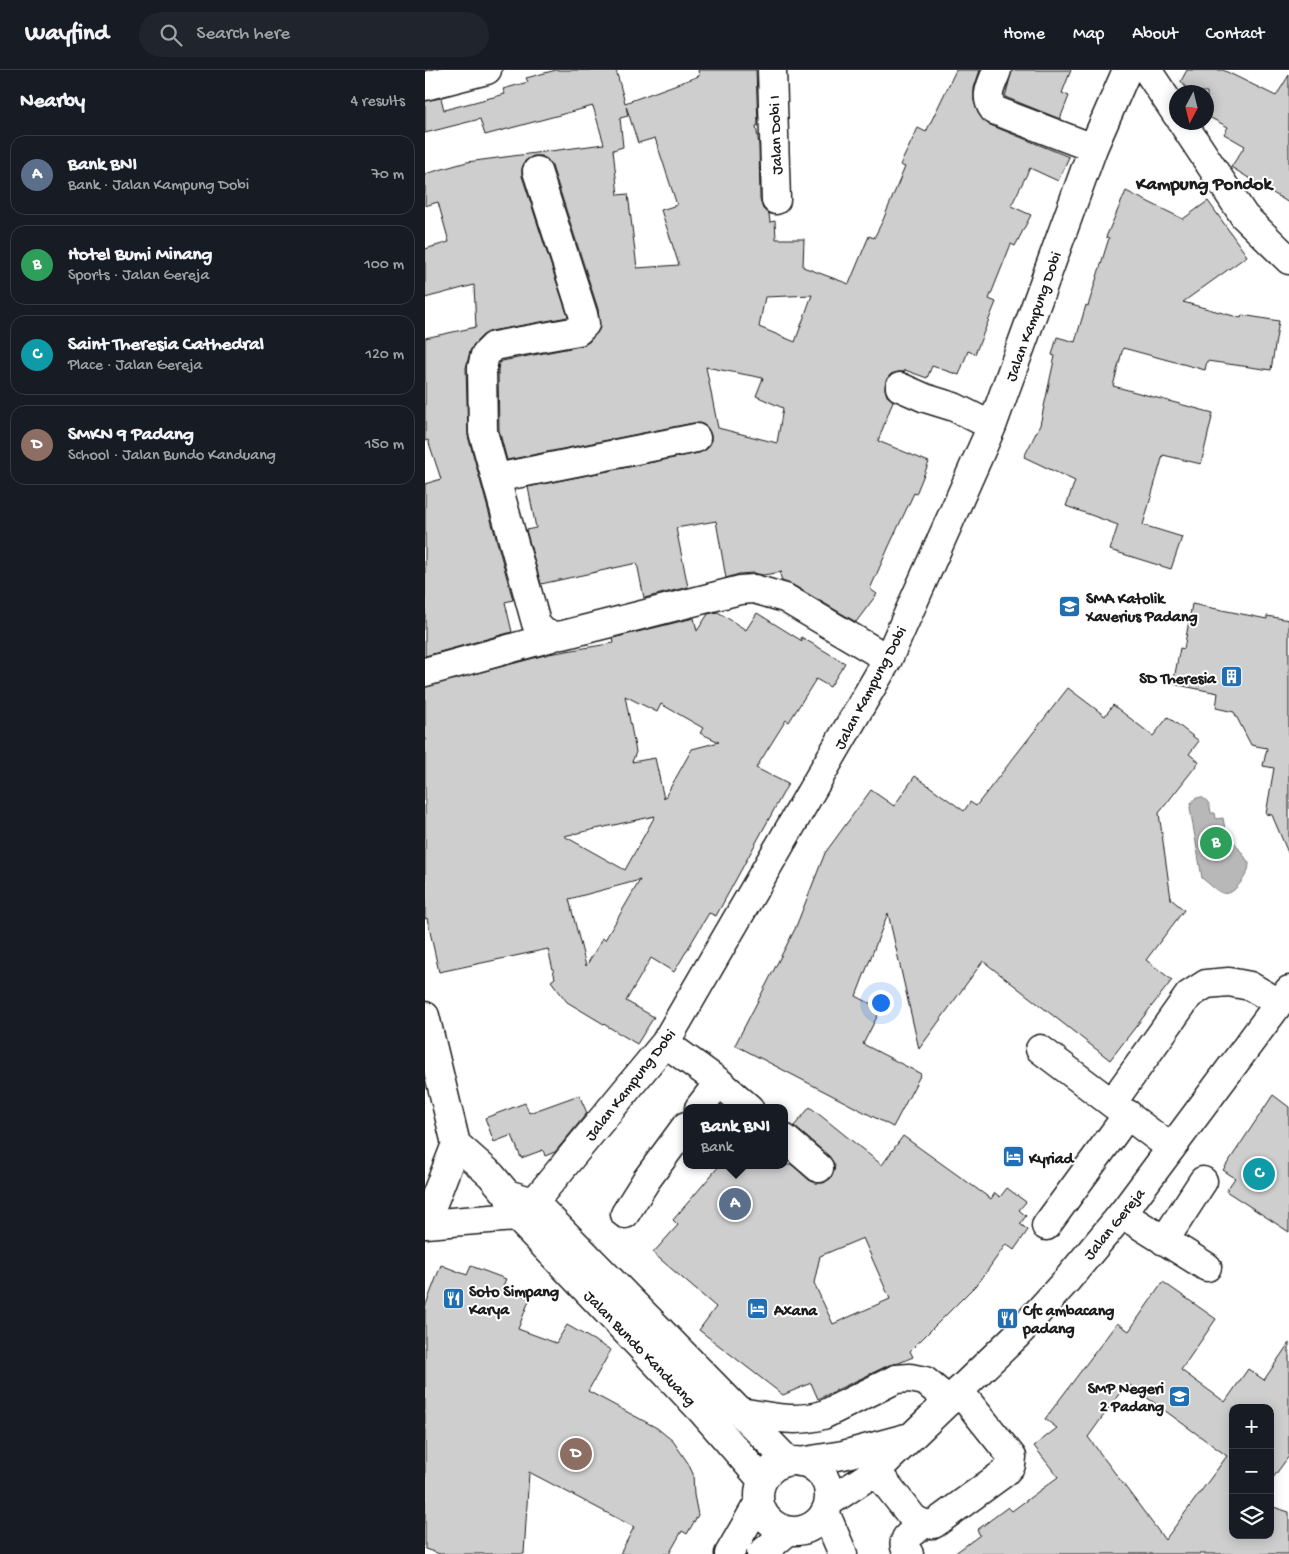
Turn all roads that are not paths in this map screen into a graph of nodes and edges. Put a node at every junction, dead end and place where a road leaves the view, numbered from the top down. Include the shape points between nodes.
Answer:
1 (487, 70) edge
2 (773, 70) edge
3 (997, 70) edge
4 (1127, 70) edge
5 (1147, 70) edge
6 (425, 86) edge
7 (1169, 103) edge
8 (1187, 130) edge
9 (1093, 148) junction
10 (537, 171) dead end
11 (776, 200) dead end
12 (1289, 260) edge
13 (899, 387) dead end
14 (992, 426) junction
15 (696, 438) dead end
16 (497, 478) junction
17 (551, 636) junction
18 (888, 659) junction
19 (425, 672) edge
20 (1284, 996) edge
21 (425, 1016) edge
22 (665, 1043) junction
23 (1040, 1049) dead end
24 (719, 1082) junction
25 (434, 1094) edge
26 (702, 1104) edge
27 (744, 1104) edge
28 (1120, 1109) junction
29 (683, 1130) edge
30 (788, 1141) edge
31 (456, 1144) junction
32 (1171, 1148) junction
33 (819, 1168) dead end
34 (1203, 1181) dead end
35 (519, 1204) junction
36 (625, 1214) dead end
37 (1122, 1214) junction
38 (425, 1224) edge
39 (1046, 1226) dead end
40 (1164, 1240) junction
41 (1207, 1267) dead end
42 (585, 1272) junction
43 (954, 1396) junction
44 (741, 1412) junction
45 (913, 1436) junction
46 (794, 1461) junction
47 (876, 1471) junction
48 (760, 1491) junction
49 (827, 1507) junction
50 (924, 1524) junction
51 (788, 1531) junction
52 (729, 1554) edge
53 (761, 1554) edge
54 (843, 1554) edge
55 (909, 1554) edge

1 - 6 street
2 - 11 street, Jalan Dobi I
3 - 9 street via 988,103 994,110
4 - 9 street, Jalan Kampung Dobi
5 - 7 street
8 - 12 street via 1244,216
9 - 14 street, Jalan Kampung Dobi
10 - 16 street via 585,324 579,331 494,346 485,355 481,368 483,432
13 - 14 street via 954,406
14 - 18 street, Jalan Kampung Dobi
15 - 16 street
16 - 17 street via 536,622 542,632
17 - 18 street via 754,589 785,598
17 - 19 street
18 - 22 street, Jalan Kampung Dobi
20 - 28 street via 1229,982 1206,984 1189,995
20 - 32 street, Jalan Gereja
21 - 25 street
22 - 24 street
22 - 35 street, Jalan Kampung Dobi
23 - 28 street
24 - 26 street
24 - 27 street
25 - 31 street
28 - 32 street
28 - 39 street
29 - 36 street
30 - 33 street
31 - 35 street, Jalan Bundo Kanduang
31 - 38 street
32 - 37 street, Jalan Gereja
34 - 40 street
35 - 38 street
35 - 42 street, Jalan Bundo Kanduang
37 - 40 street
37 - 43 street, Jalan Gereja via 1017,1335
40 - 41 street
42 - 44 street
42 - 48 street, Jalan Bundo Kanduang via 702,1411
43 - 44 street via 925,1381 896,1379 812,1418 777,1418
43 - 45 street, Jalan Gereja
43 - 50 street via 1012,1457 1011,1465 934,1524
44 - 46 street
45 - 46 street via 843,1455
45 - 47 street, Jalan Gereja
46 - 48 street via 773,1468
46 - 49 street via 810,1465 822,1476 829,1491
47 - 49 street, Jalan Gereja
47 - 50 street via 914,1519
48 - 51 street via 762,1512 777,1527
48 - 52 street
49 - 51 street via 819,1521 810,1528
49 - 54 street
50 - 55 street via 904,1541
51 - 53 street

